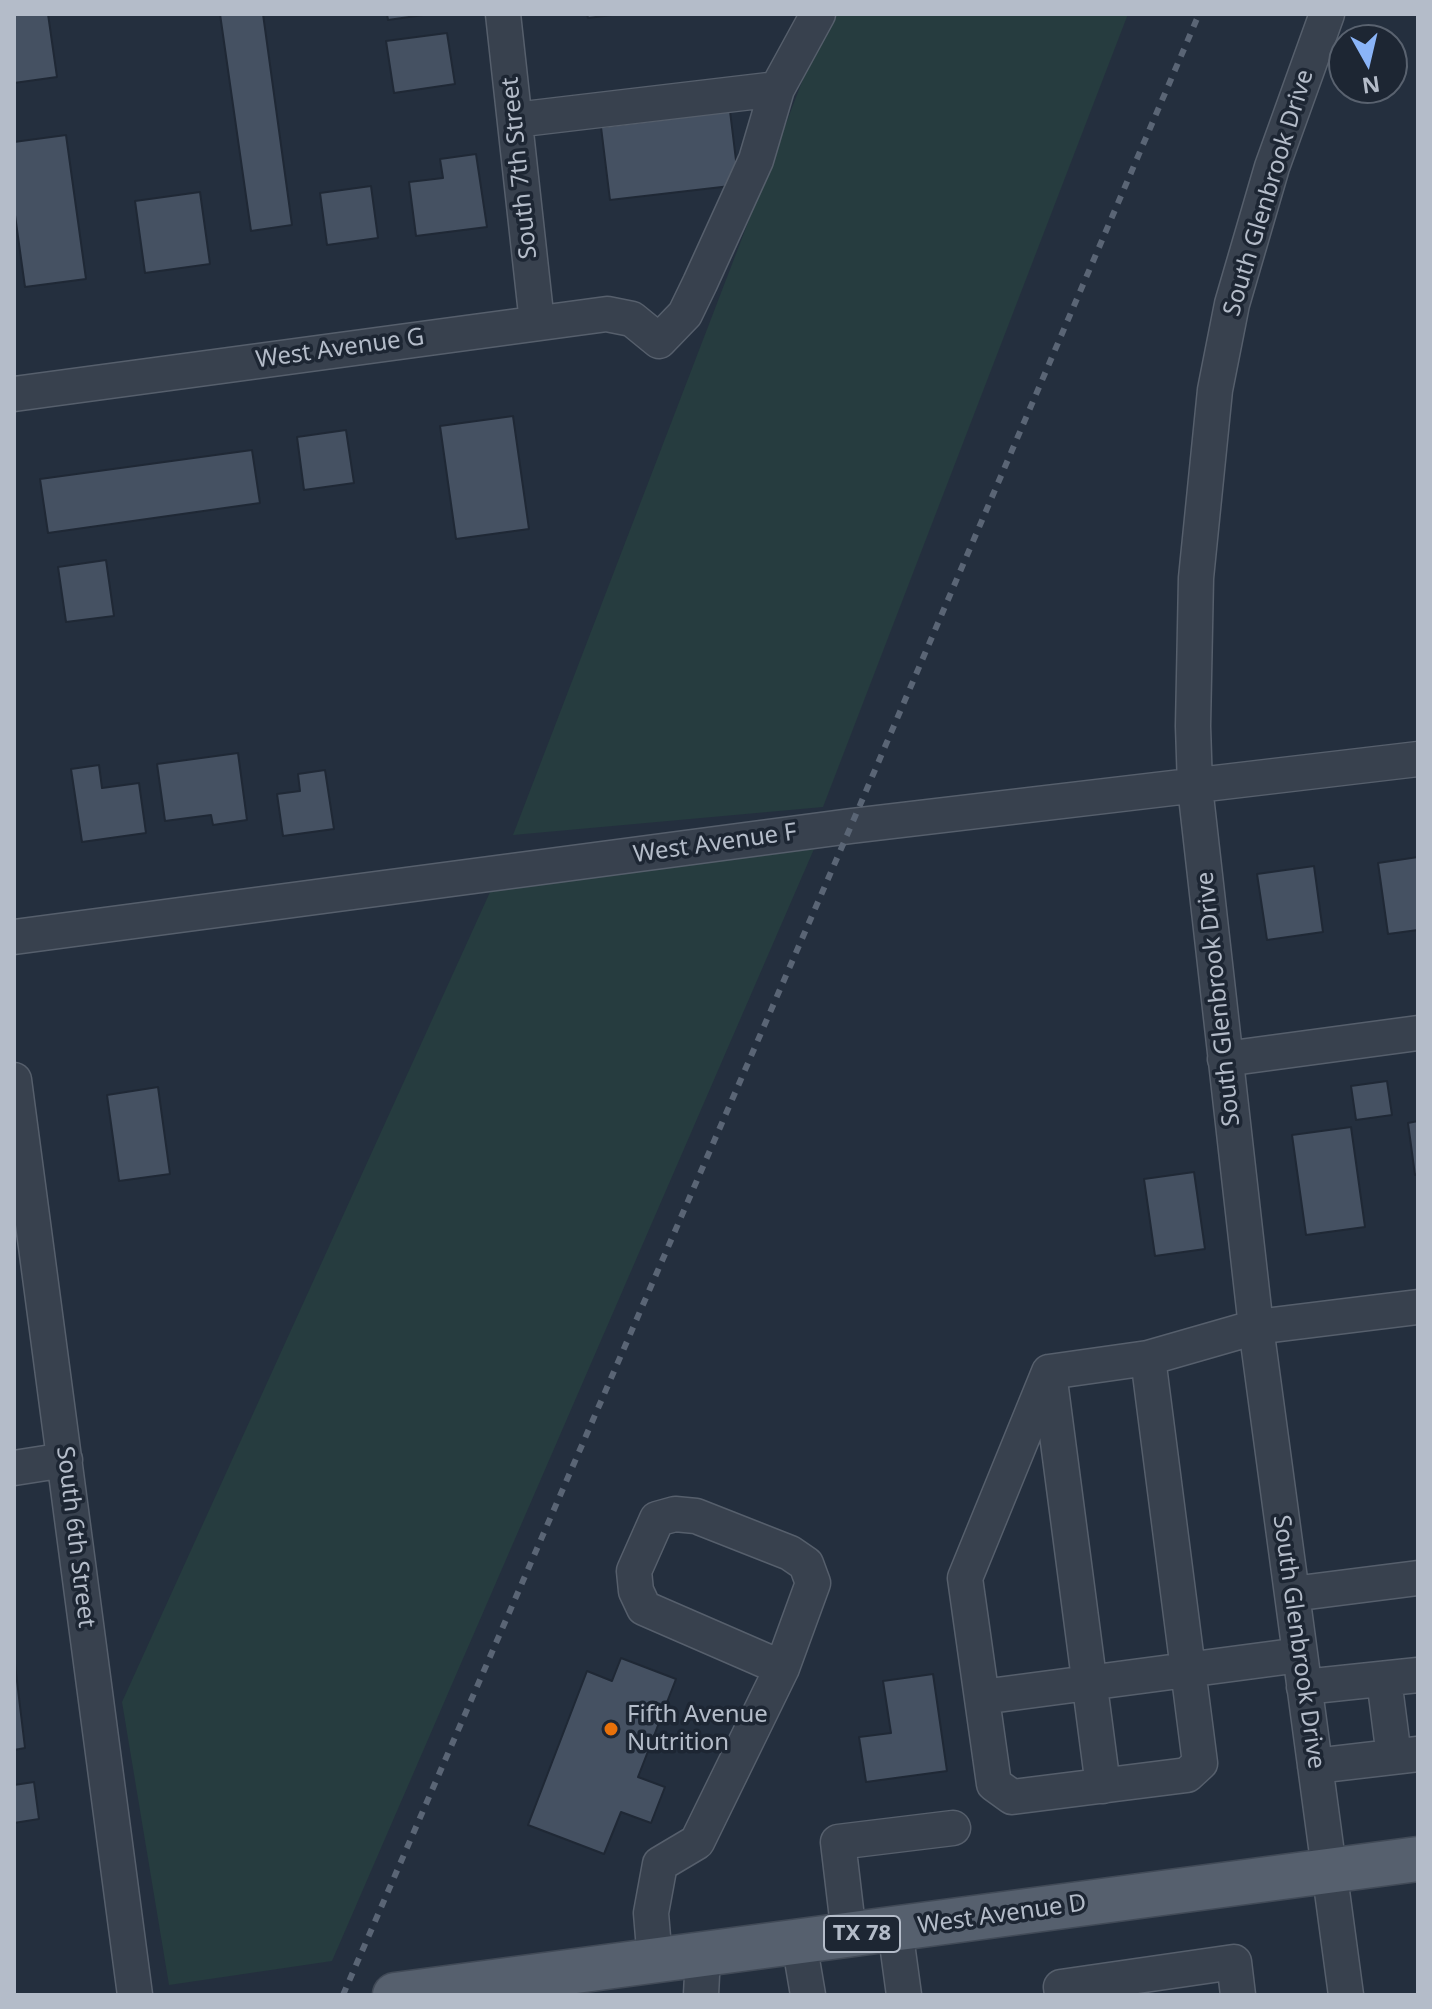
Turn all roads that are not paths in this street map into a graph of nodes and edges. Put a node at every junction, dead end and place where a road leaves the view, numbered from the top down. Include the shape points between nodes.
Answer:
1 (503, 14) edge
2 (818, 14) edge
3 (1327, 14) edge
4 (777, 89) junction
5 (515, 120) junction
6 (537, 323) junction
7 (14, 394) edge
8 (1418, 759) edge
9 (1195, 787) junction
10 (14, 937) edge
11 (1418, 1033) edge
12 (1225, 1059) junction
13 (14, 1080) edge
14 (1418, 1307) edge
15 (1256, 1327) junction
16 (1148, 1358) junction
17 (1049, 1372) junction
18 (65, 1460) junction
19 (14, 1468) edge
20 (1418, 1578) edge
21 (1292, 1594) junction
22 (782, 1668) junction
23 (1188, 1669) junction
24 (1302, 1671) junction
25 (1418, 1675) edge
26 (1384, 1679) junction
27 (1090, 1683) junction
28 (982, 1697) junction
29 (1406, 1756) edge
30 (1315, 1766) junction
31 (1103, 1786) junction
32 (953, 1828) dead end
33 (1418, 1859) edge
34 (1329, 1870) junction
35 (895, 1929) junction
36 (849, 1935) junction
37 (799, 1942) junction
38 (655, 1961) junction
39 (702, 1975) edge
40 (1152, 1985) edge
41 (1062, 1991) edge
42 (135, 1995) edge
43 (395, 1995) edge
44 (808, 1995) edge
45 (904, 1995) edge
46 (1238, 1995) edge
47 (1346, 1995) edge

1 - 5 street, South 7th Street
2 - 4 street
3 - 9 street, South Glenbrook Drive via 1272,167 1232,304 1215,390 1196,578
4 - 5 street
4 - 6 street, West Avenue G via 756,160 707,269 685,314 659,341 632,319 607,314
5 - 6 street, South 7th Street
6 - 7 street, West Avenue G
8 - 9 street, West Avenue F
9 - 10 street, West Avenue F via 836,828
9 - 12 street, South Glenbrook Drive
11 - 12 street
12 - 15 street, South Glenbrook Drive
13 - 18 street, South 6th Street
14 - 15 street
15 - 16 street
15 - 21 street, South Glenbrook Drive
16 - 17 street
16 - 23 street
17 - 27 street
17 - 28 street via 965,1578
18 - 19 street
18 - 42 street, South 6th Street
20 - 21 street
21 - 24 street, South Glenbrook Drive
22 - 22 street via 813,1583 806,1564 696,1516 657,1519 634,1571 644,1608
22 - 38 street via 697,1842 660,1864 651,1913
23 - 24 street
23 - 27 street
23 - 31 street via 1200,1763 1187,1775
24 - 26 street
24 - 30 street, South Glenbrook Drive
25 - 26 street
26 - 29 street
27 - 28 street
27 - 31 street
28 - 31 street via 994,1784 1012,1797
29 - 30 street
30 - 34 street, South Glenbrook Drive
32 - 36 street via 838,1842
33 - 34 main road, West Avenue D / TX 78
34 - 35 main road, West Avenue D / TX 78
34 - 47 street, South Glenbrook Drive
35 - 36 main road, West Avenue D / TX 78
35 - 45 street
36 - 37 main road, West Avenue D / TX 78
37 - 39 main road, West Avenue D / TX 78
37 - 44 street
38 - 39 main road, West Avenue D / TX 78
38 - 43 main road, West Avenue D / TX 78
40 - 41 street
40 - 46 street via 1234,1962

